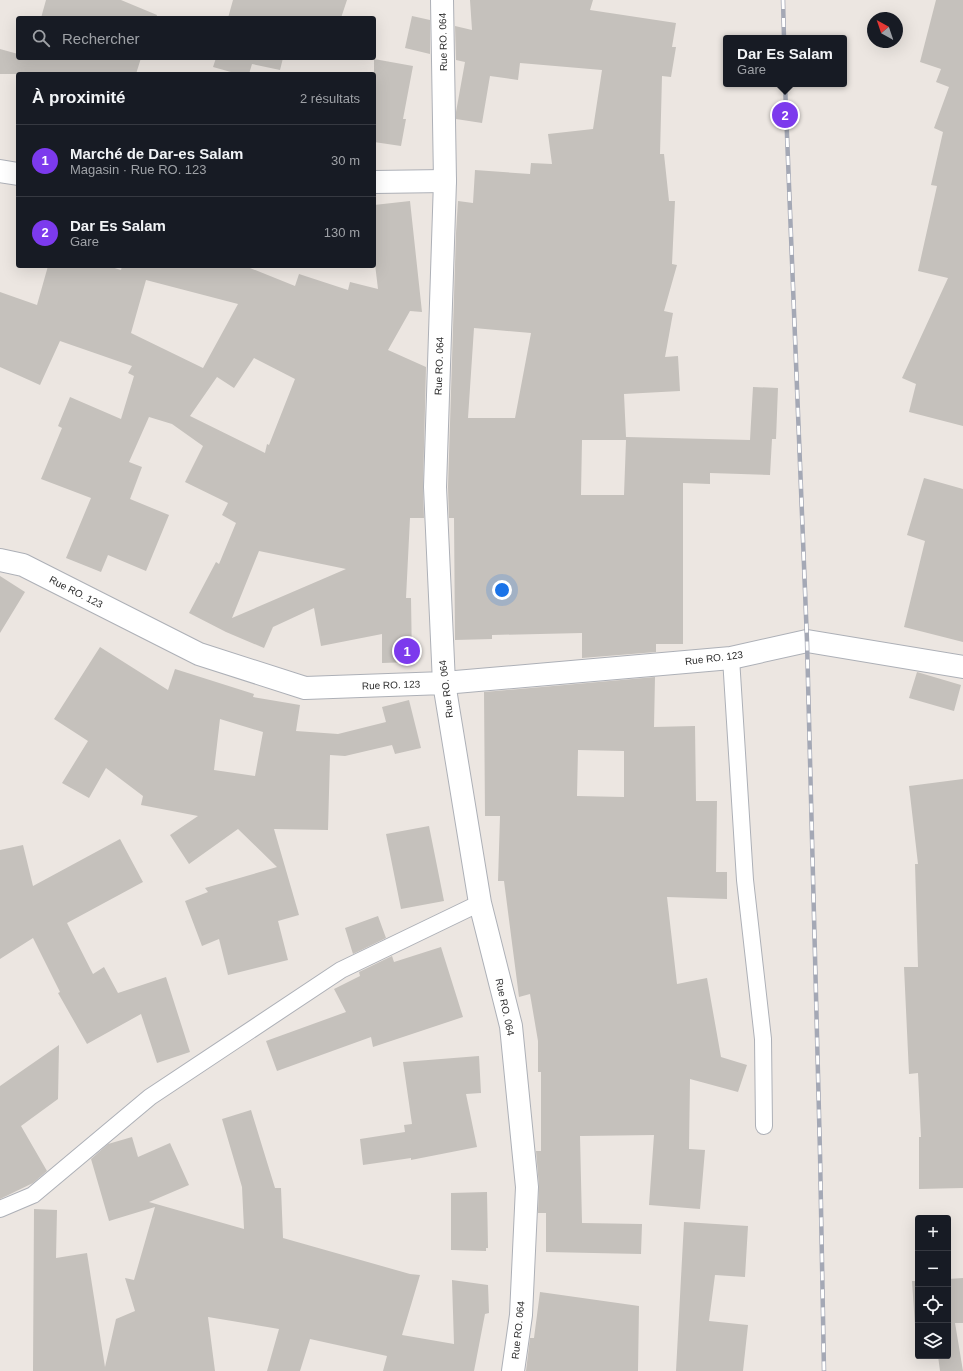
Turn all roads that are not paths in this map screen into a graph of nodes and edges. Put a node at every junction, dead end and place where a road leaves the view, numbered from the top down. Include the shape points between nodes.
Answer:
1 (442, 0) edge
2 (0, 171) edge
3 (16, 174) edge
4 (445, 181) junction
5 (376, 182) edge
6 (0, 560) edge
7 (731, 658) junction
8 (963, 667) edge
9 (444, 683) junction
10 (480, 903) junction
11 (764, 1126) dead end
12 (0, 1209) edge
13 (513, 1371) edge

1 - 4 street, Rue RO. 064
2 - 3 street
4 - 5 street
4 - 9 street, Rue RO. 064 via 435,487
6 - 9 street, Rue RO. 123 via 23,565 199,654 305,688
7 - 8 street, Rue RO. 123 via 807,641
7 - 9 street, Rue RO. 123
7 - 11 lane via 745,880 763,1039
9 - 10 street, Rue RO. 064
10 - 12 lane via 341,970 150,1097 33,1195
10 - 13 street, Rue RO. 064 via 511,1026 526,1187 521,1315

